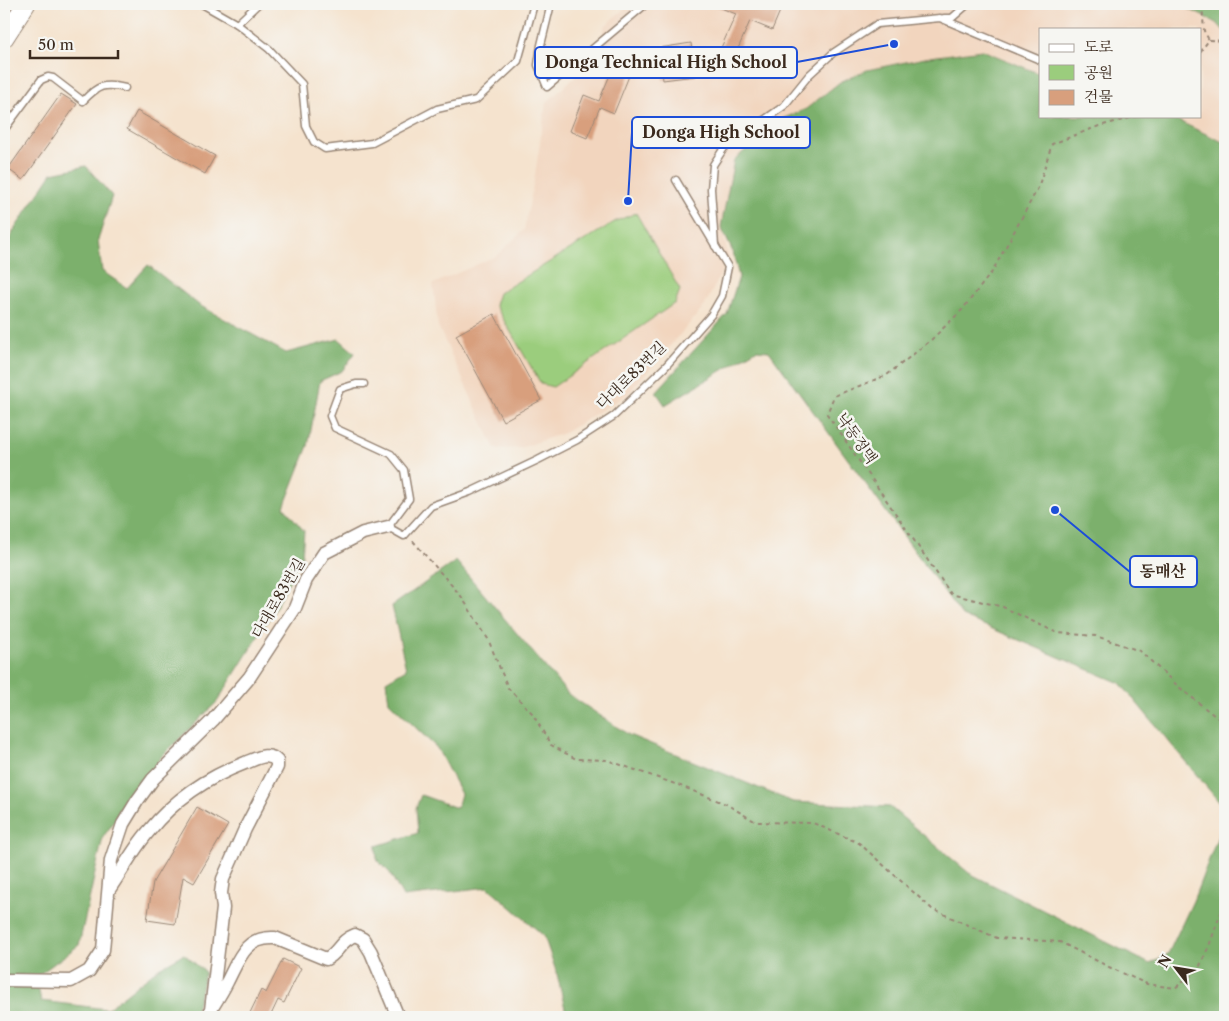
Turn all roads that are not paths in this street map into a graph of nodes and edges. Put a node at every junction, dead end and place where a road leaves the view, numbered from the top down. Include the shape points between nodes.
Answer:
1 (26, 4) edge
2 (202, 4) edge
3 (258, 4) edge
4 (534, 4) edge
5 (552, 4) edge
6 (646, 4) edge
7 (968, 4) edge
8 (940, 18) junction
9 (237, 24) junction
10 (4, 38) edge
11 (1039, 60) edge
12 (125, 88) dead end
13 (4, 130) edge
14 (676, 180) dead end
15 (716, 247) junction
16 (364, 384) dead end
17 (388, 527) junction
18 (108, 890) junction
19 (4, 980) edge
20 (209, 1013) edge
21 (398, 1017) edge

1 - 10 main road
2 - 9 lane
3 - 9 lane
4 - 9 lane via 518,61 476,100 437,110 372,143 325,149 314,142 306,126 302,84 269,49
5 - 6 lane via 538,65 547,87
7 - 8 lane via 952,18
8 - 11 lane
8 - 15 lane via 877,24 833,53 809,75 784,106 724,148 713,165
12 - 13 lane via 104,85 83,101 48,77 42,80
14 - 15 lane, 다대로83번길
15 - 17 lane, 다대로83번길 via 728,267 722,296 711,315 665,367 614,416 538,460 470,492 431,506 404,536
16 - 17 lane via 340,389 330,416 335,428 390,454 404,470 409,499
17 - 18 street, 다대로83번길 via 363,533 324,553 306,580 295,608 249,678 213,720 153,779 137,802 123,824 111,860
18 - 19 street, 다대로83번길 via 103,950 90,971 71,981
18 - 20 street via 148,831 173,805 235,767 266,756 277,761 223,879 223,908
20 - 21 street via 239,956 257,940 275,938 326,959 346,938 355,935 363,939 371,952

